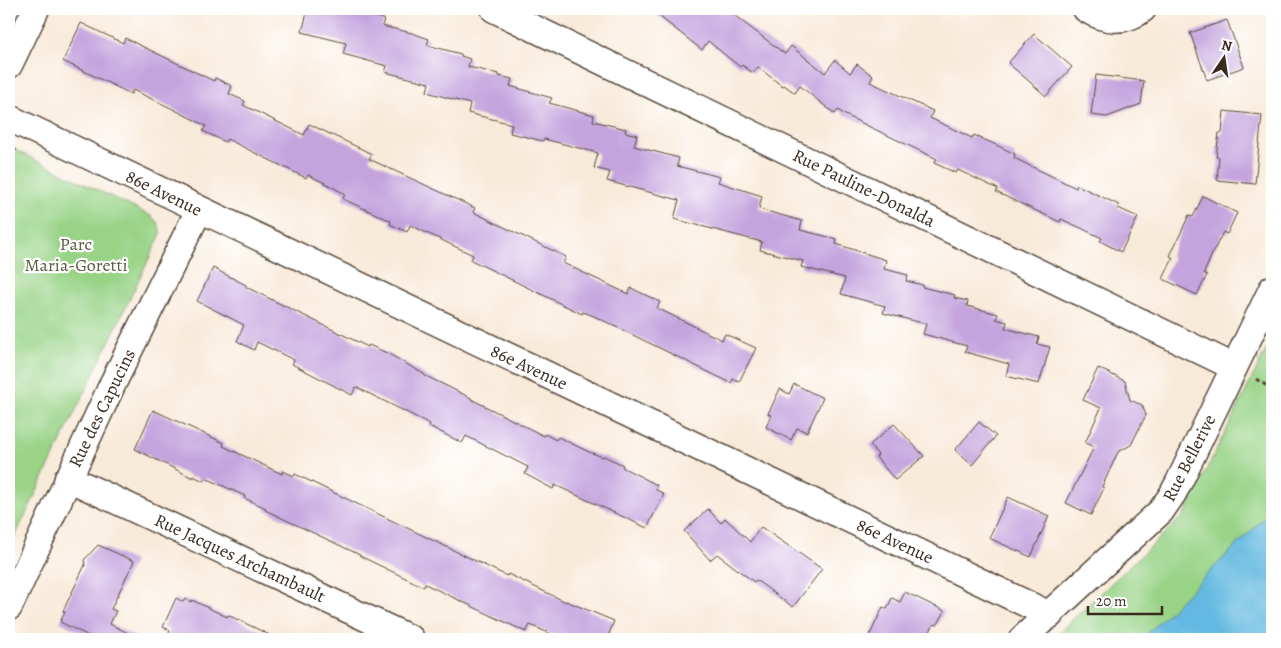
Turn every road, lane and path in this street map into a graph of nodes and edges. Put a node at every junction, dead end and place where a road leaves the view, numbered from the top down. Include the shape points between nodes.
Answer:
1 (36, 9) edge
2 (494, 9) edge
3 (1086, 9) edge
4 (1142, 9) edge
5 (9, 65) edge
6 (9, 118) edge
7 (17, 147) dead end
8 (9, 165) edge
9 (199, 210) junction
10 (1272, 289) edge
11 (1234, 367) junction
12 (68, 478) junction
13 (9, 607) edge
14 (1050, 615) junction
15 (411, 639) edge
16 (1022, 639) edge

1 - 5 street
2 - 11 street, Rue Pauline-Donalda
3 - 4 street via 1110,20 1123,19
6 - 9 street, 86e Avenue
7 - 8 path
9 - 12 street, Rue des Capucins
9 - 14 street, 86e Avenue
10 - 11 street, Rue Bellerive
11 - 14 street, Rue Bellerive via 1167,503
12 - 13 street, Rue des Capucins
12 - 15 street, Rue Jacques Archambault
14 - 16 street, Rue Bellerive

